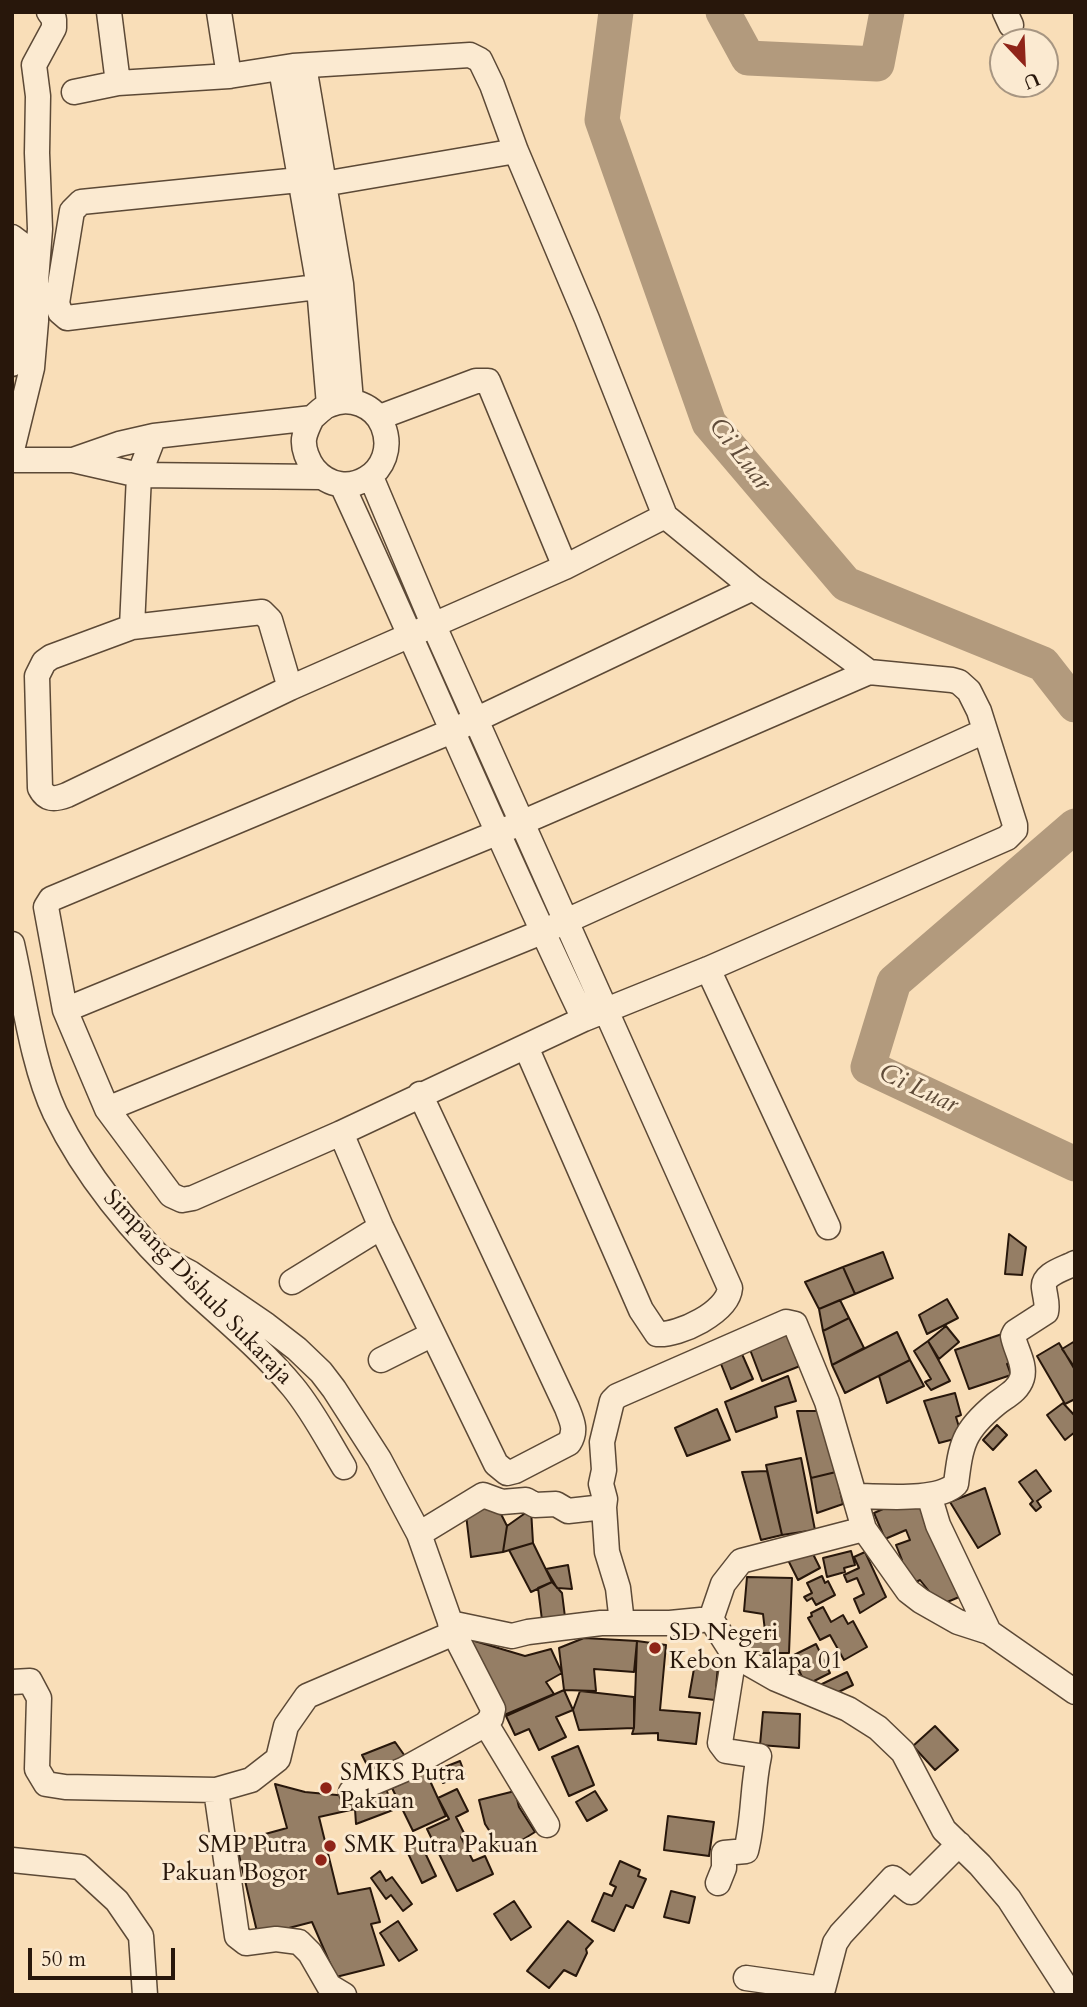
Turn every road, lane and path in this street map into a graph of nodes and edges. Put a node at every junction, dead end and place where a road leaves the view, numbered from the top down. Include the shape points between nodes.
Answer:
1 (49, 12) edge
2 (109, 12) edge
3 (219, 12) edge
4 (293, 67) junction
5 (229, 76) junction
6 (118, 83) junction
7 (74, 92) dead end
8 (516, 151) junction
9 (311, 182) junction
10 (12, 237) edge
11 (330, 286) junction
12 (13, 371) edge
13 (331, 408) junction
14 (380, 417) junction
15 (154, 436) junction
16 (12, 450) edge
17 (12, 460) edge
18 (73, 460) junction
19 (139, 475) junction
20 (371, 477) junction
21 (332, 481) junction
22 (665, 516) junction
23 (565, 567) junction
24 (753, 589) junction
25 (132, 627) junction
26 (423, 631) junction
27 (869, 672) junction
28 (290, 688) junction
29 (475, 720) junction
30 (452, 731) junction
31 (985, 731) junction
32 (521, 823) junction
33 (498, 832) junction
34 (566, 921) junction
35 (542, 932) junction
36 (12, 944) edge
37 (708, 970) junction
38 (65, 1010) junction
39 (595, 1015) junction
40 (526, 1047) junction
41 (420, 1094) junction
42 (107, 1109) junction
43 (341, 1133) junction
44 (382, 1227) junction
45 (828, 1227) dead end
46 (163, 1259) junction
47 (1075, 1263) edge
48 (292, 1282) dead end
49 (433, 1334) junction
50 (381, 1360) dead end
51 (344, 1467) dead end
52 (929, 1495) junction
53 (856, 1496) junction
54 (604, 1507) junction
55 (864, 1529) junction
56 (419, 1534) junction
57 (711, 1619) junction
58 (622, 1623) junction
59 (452, 1628) junction
60 (989, 1633) junction
61 (734, 1655) junction
62 (12, 1682) edge
63 (1075, 1692) edge
64 (486, 1724) junction
65 (216, 1790) junction
66 (351, 1792) dead end
67 (547, 1825) dead end
68 (959, 1844) junction
69 (12, 1860) edge
70 (718, 1883) dead end
71 (746, 1978) dead end
72 (145, 1995) edge
73 (344, 1995) edge
74 (1071, 1995) edge

1 - 16 street via 54,29 34,65 40,229 34,345
2 - 6 street
3 - 5 street
4 - 5 street
4 - 8 street via 470,55 480,60
4 - 9 street
5 - 6 street
6 - 7 street
8 - 9 street
8 - 22 street
9 - 11 street
9 - 11 street via 77,204 72,211 57,303 66,318
10 - 12 street via 23,254
11 - 13 street
13 - 14 street via 367,406
13 - 15 street
13 - 21 street via 304,439 307,461
14 - 20 street via 388,438 385,459
14 - 23 street via 476,381 488,381
15 - 18 street
15 - 19 street
17 - 18 street
18 - 19 street
19 - 21 street
19 - 25 street
20 - 21 street via 358,484
20 - 26 street
21 - 26 street
22 - 23 street
22 - 24 street
23 - 26 street
24 - 27 street
24 - 29 street
25 - 28 street via 262,612 270,620
25 - 28 street via 51,657 39,671 40,788 44,796 67,795
26 - 28 street
26 - 29 street
26 - 30 street
27 - 31 street via 959,682 969,691
27 - 32 street
29 - 30 street
29 - 32 street
30 - 33 street
30 - 38 street via 55,896 46,907
31 - 34 street
31 - 37 street via 1015,825 1011,834
32 - 33 street
32 - 34 street
33 - 35 street
33 - 38 street
34 - 35 street
34 - 39 street
35 - 39 street
35 - 42 street
36 - 46 street, Simpang Dishub Sukaraja via 43,1083 56,1114 114,1207
37 - 39 street
37 - 45 street
38 - 42 street
39 - 40 street
39 - 40 street via 730,1288 728,1297 695,1326 657,1334 641,1310
40 - 41 street
41 - 43 street
41 - 49 street via 567,1408 574,1428 569,1443 516,1471 501,1469
42 - 43 street via 172,1195 182,1200
43 - 44 street
44 - 48 street
44 - 49 street
46 - 51 street, Simpang Dishub Sukaraja via 294,1388
46 - 56 street via 266,1325 321,1372 379,1459
47 - 52 street via 1046,1279 1046,1312 1014,1332 1023,1369 1019,1385 973,1427 959,1454 956,1484
49 - 50 street
52 - 53 street
52 - 60 street via 938,1525
53 - 54 street via 827,1402 795,1324 786,1322 612,1401 602,1442
53 - 55 street
54 - 56 street via 568,1511 556,1504 502,1502 483,1495
54 - 58 street via 607,1552
55 - 57 street via 741,1561 723,1584
55 - 60 street via 908,1591 958,1622
56 - 59 street
57 - 58 street
57 - 61 street
58 - 59 street via 512,1636
59 - 64 street via 492,1709
59 - 65 street via 307,1696 286,1726 278,1759 251,1780
60 - 63 street
61 - 68 street via 878,1728 903,1752 934,1814
61 - 70 street via 720,1743 726,1751 759,1756 746,1851 724,1853
62 - 65 street via 30,1681 36,1689 37,1769 46,1784
64 - 66 street via 403,1770
64 - 67 street
65 - 73 street via 237,1936 246,1942 299,1942 329,1986
68 - 71 street via 911,1892 893,1878 846,1927 835,1943 822,1989
68 - 74 street via 1009,1899
69 - 72 street via 80,1867 117,1901 141,1936

